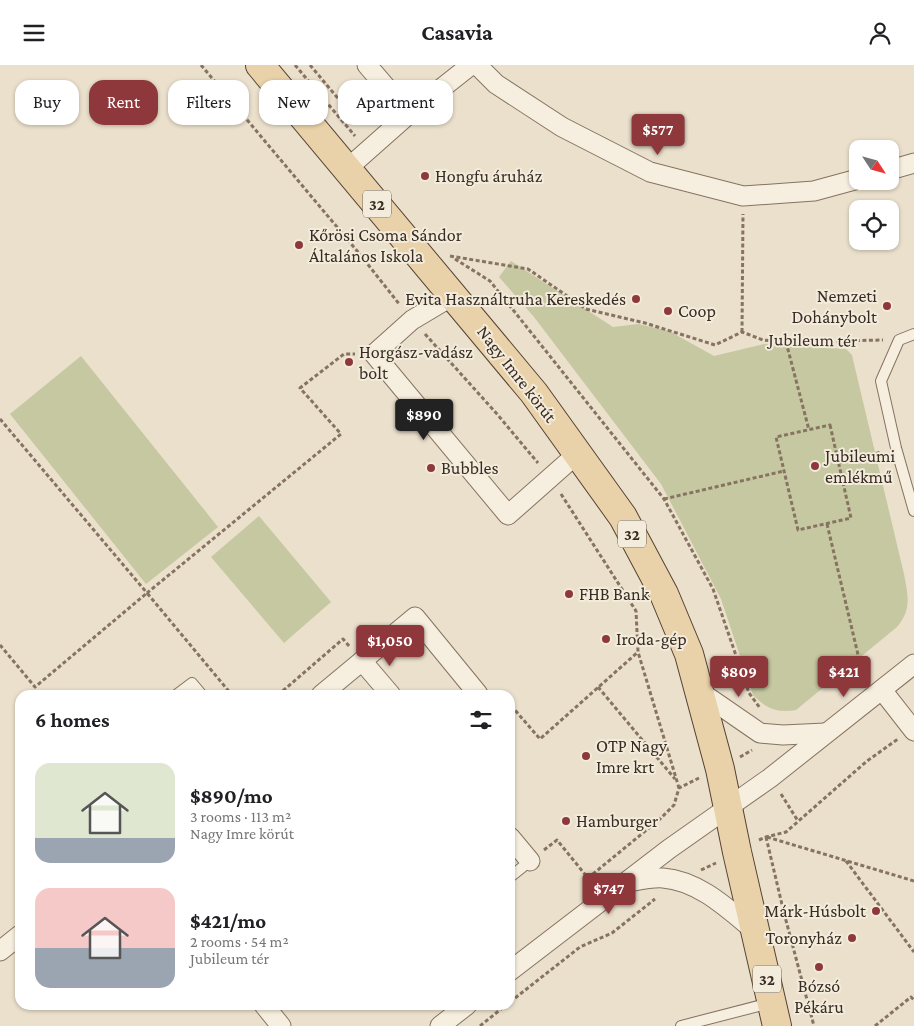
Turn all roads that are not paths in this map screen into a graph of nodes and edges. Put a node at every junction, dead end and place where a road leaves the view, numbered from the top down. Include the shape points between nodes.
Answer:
1 (260, 65) edge
2 (367, 65) edge
3 (471, 65) edge
4 (477, 65) edge
5 (380, 80) edge
6 (452, 80) edge
7 (396, 125) edge
8 (357, 159) junction
9 (914, 163) edge
10 (899, 167) edge
11 (849, 181) edge
12 (454, 295) junction
13 (914, 334) edge
14 (577, 454) junction
15 (914, 511) edge
16 (362, 661) junction
17 (914, 664) edge
18 (183, 690) edge
19 (198, 690) edge
20 (327, 690) edge
21 (387, 690) edge
22 (475, 690) edge
23 (882, 690) junction
24 (699, 691) junction
25 (913, 730) edge
26 (825, 733) junction
27 (728, 808) junction
28 (515, 843) edge
29 (530, 861) joint
30 (515, 873) edge
31 (623, 883) junction
32 (756, 932) junction
33 (15, 939) edge
34 (0, 951) edge
35 (515, 964) edge
36 (268, 1010) edge
37 (461, 1010) edge
38 (774, 1014) edge
39 (281, 1026) edge
40 (440, 1026) edge
41 (681, 1026) edge

1 - 8 main road, Nagy Imre körút / 32
2 - 5 street
3 - 6 street
4 - 11 street via 496,84 562,127 650,172 743,196 814,191
7 - 8 street
8 - 12 main road, Nagy Imre körút / 32
9 - 10 street
12 - 14 main road, Nagy Imre körút / 32 via 534,393
12 - 14 street via 412,320 374,354 508,515
13 - 15 lane via 899,340 881,381
14 - 24 main road, Nagy Imre körút / 32 via 623,517 664,594 689,653
16 - 20 street
16 - 21 street
16 - 22 street via 415,617
17 - 23 street
18 - 19 lane via 192,683
23 - 25 street
23 - 26 street
24 - 26 street via 760,733
24 - 27 main road, Nagy Imre körút / 32
26 - 27 street
27 - 31 street
27 - 32 main road, 32
28 - 29 street
29 - 30 lane
31 - 32 street via 661,877 679,880 724,906
31 - 35 street
32 - 38 main road, 32
33 - 34 street
36 - 39 street
37 - 40 street
38 - 41 lane

